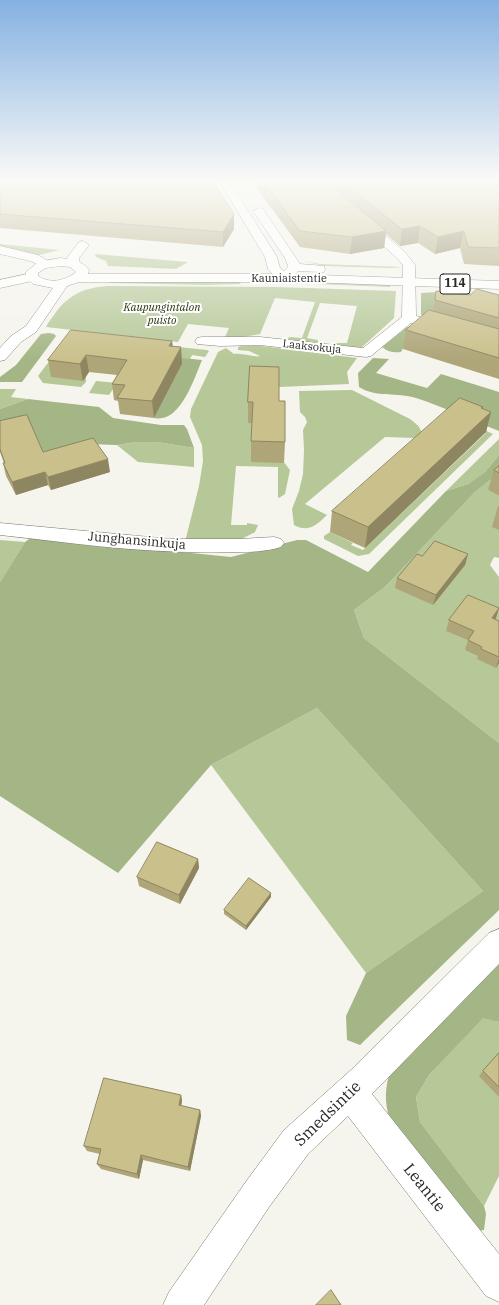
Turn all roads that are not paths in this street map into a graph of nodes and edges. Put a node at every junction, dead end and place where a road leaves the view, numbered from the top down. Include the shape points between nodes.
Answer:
1 (261, 240) edge
2 (279, 240) edge
3 (384, 240) edge
4 (83, 245) dead end
5 (6, 251) edge
6 (47, 264) junction
7 (295, 268) junction
8 (78, 269) junction
9 (274, 269) junction
10 (499, 276) edge
11 (36, 277) junction
12 (410, 277) junction
13 (284, 278) junction
14 (63, 283) junction
15 (0, 284) edge
16 (499, 286) edge
17 (409, 318) junction
18 (16, 339) junction
19 (202, 341) dead end
20 (499, 346) edge
21 (0, 357) edge
22 (0, 529) edge
23 (274, 542) dead end
24 (499, 943) edge
25 (350, 1091) junction
26 (499, 1283) edge
27 (182, 1305) edge

1 - 9 street via 271,257
2 - 7 street
3 - 12 street via 410,265
4 - 8 street via 72,258
5 - 6 street
5 - 11 street
6 - 8 street via 61,262
6 - 11 street
7 - 9 street, Kauniaistentie
7 - 12 street, Kauniaistentie / 114
7 - 13 street
8 - 9 street, Kauniaistentie via 196,273
8 - 13 street, Kauniaistentie via 201,279
8 - 14 street
9 - 13 street
10 - 12 street, Kauniaistentie / 114
11 - 14 street
11 - 15 street
11 - 18 street via 41,293 35,308 19,328
12 - 13 street, Kauniaistentie / 114
12 - 16 street, Kauniaistentie / 114
12 - 17 street
14 - 18 street via 31,329
17 - 19 street, Laaksokuja via 366,353 260,341
17 - 20 street
18 - 21 street
22 - 23 street, Junghansinkuja via 181,546 249,546
24 - 25 street, Smedsintie
25 - 26 street, Leantie via 382,1136
25 - 27 street, Smedsintie via 296,1142 257,1194

